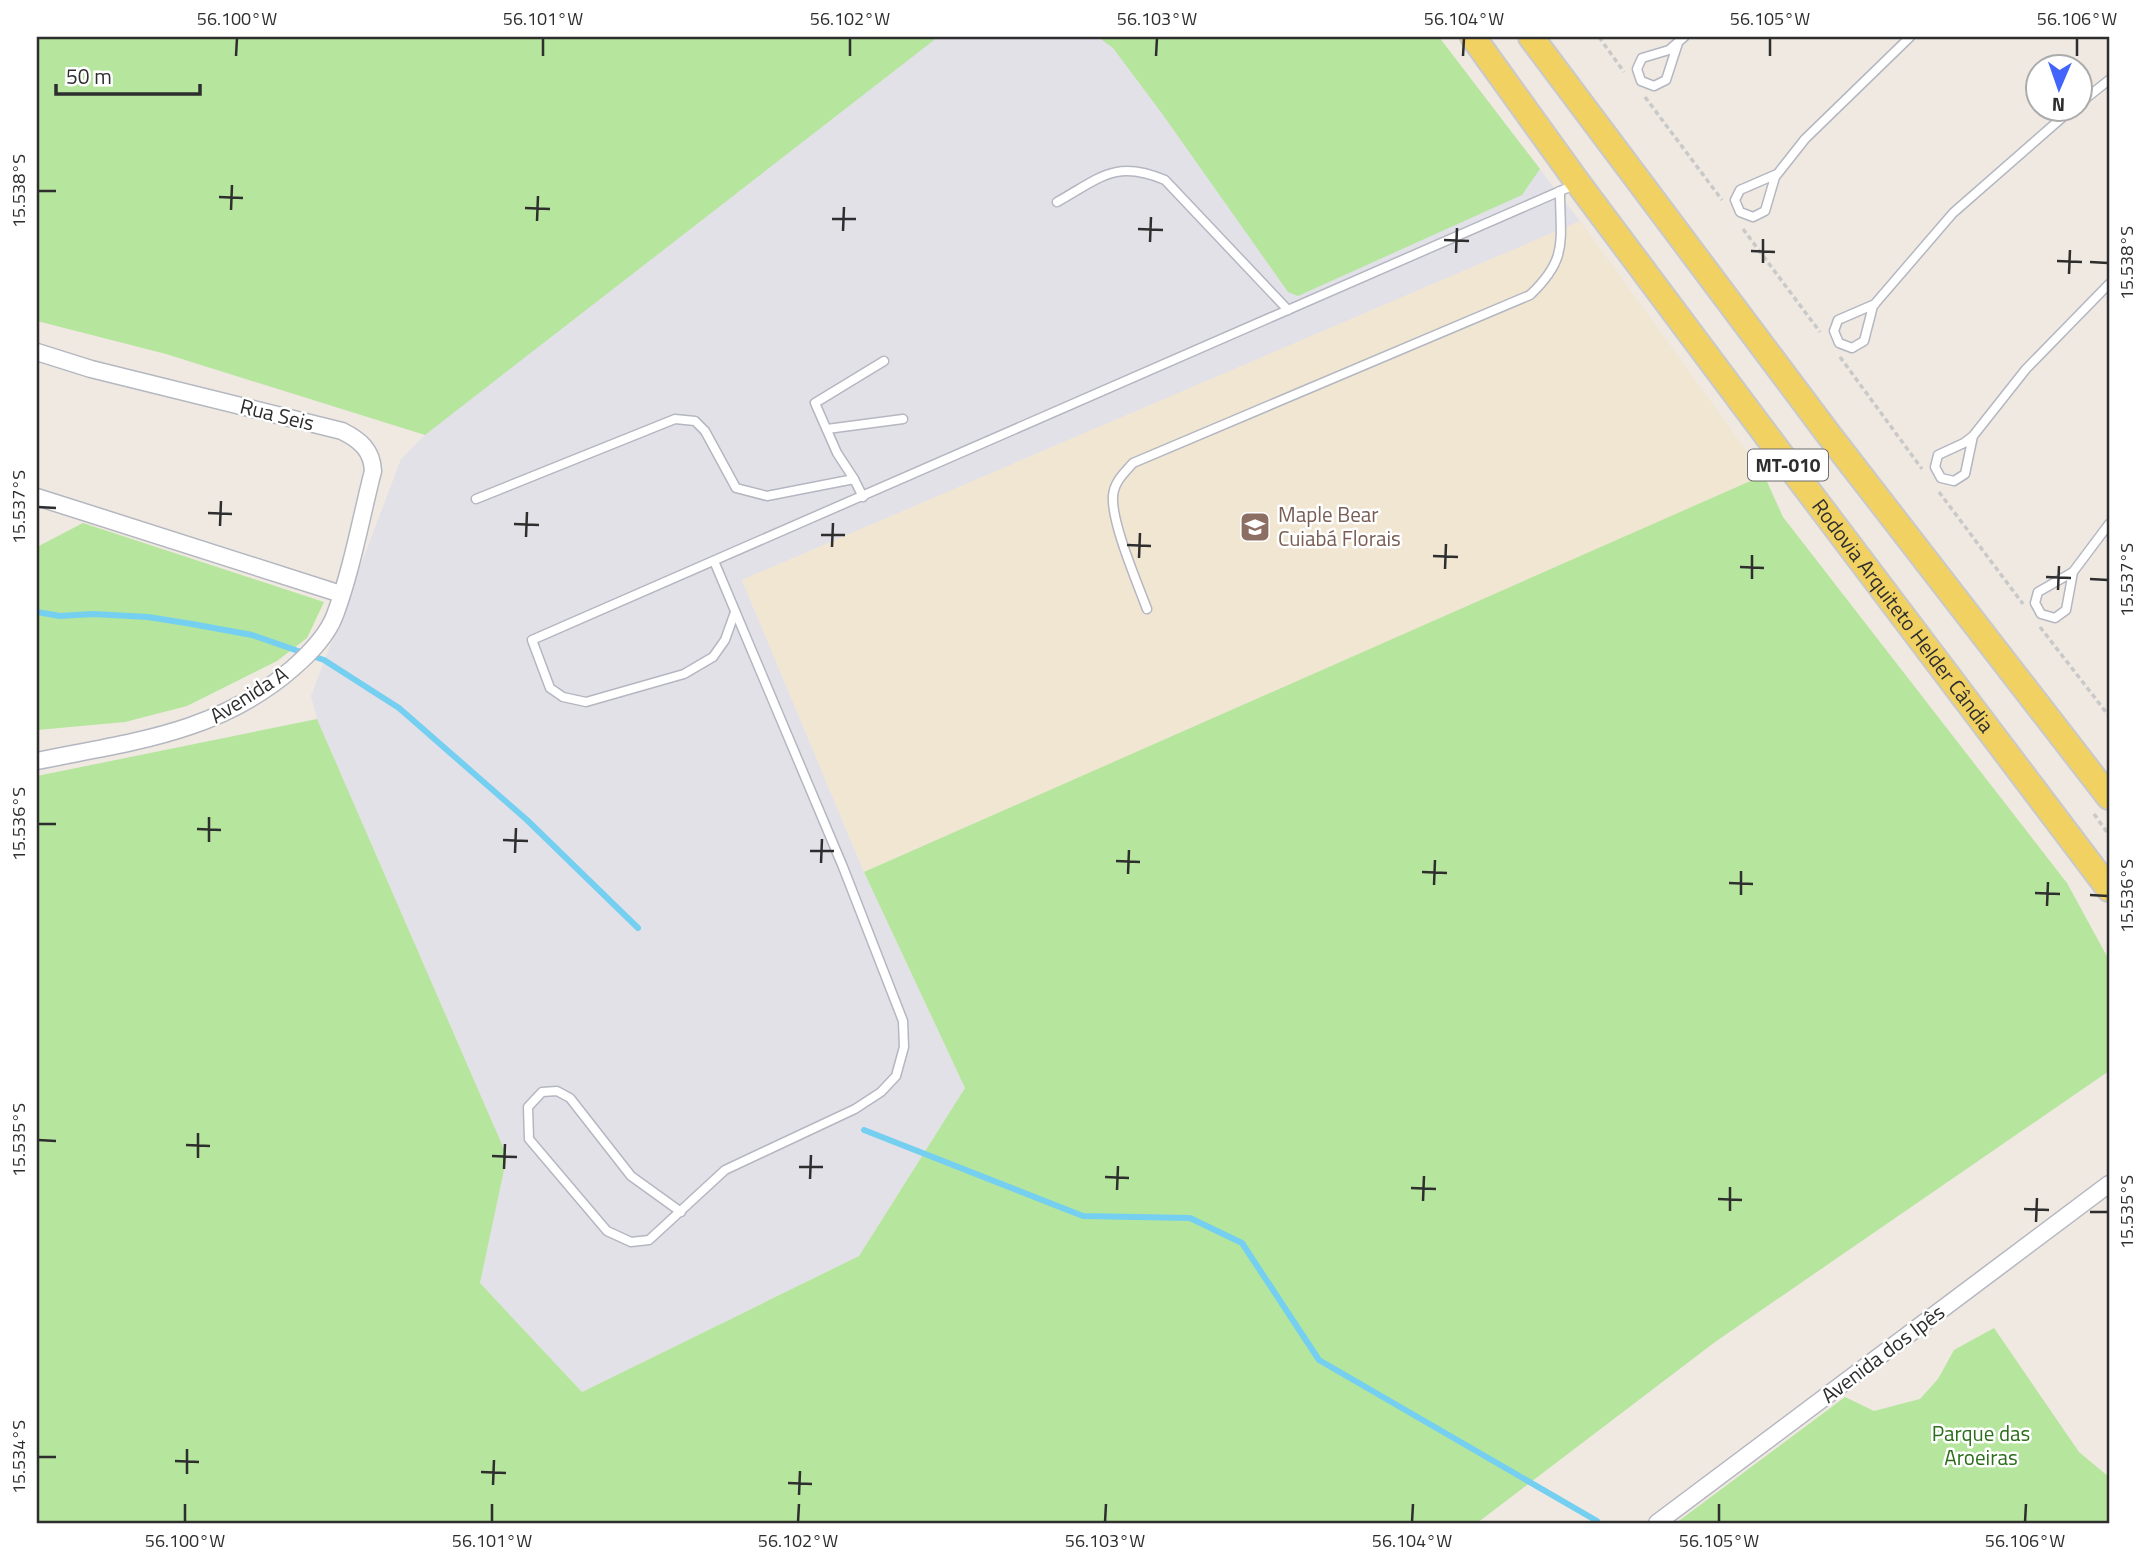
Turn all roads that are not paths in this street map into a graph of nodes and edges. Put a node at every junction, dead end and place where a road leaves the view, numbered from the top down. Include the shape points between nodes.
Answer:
1 (1474, 37) edge
2 (1531, 37) edge
3 (1910, 37) edge
4 (1681, 40) edge
5 (2109, 80) edge
6 (2094, 92) edge
7 (2057, 122) edge
8 (1777, 174) junction
9 (1569, 187) junction
10 (1057, 202) dead end
11 (2109, 284) edge
12 (1875, 304) junction
13 (1288, 310) junction
14 (37, 352) edge
15 (884, 361) dead end
16 (904, 418) dead end
17 (827, 429) junction
18 (1973, 436) junction
19 (853, 479) junction
20 (37, 497) edge
21 (863, 497) junction
22 (476, 499) dead end
23 (2109, 524) edge
24 (713, 561) junction
25 (2073, 572) junction
26 (341, 594) junction
27 (1147, 609) dead end
28 (735, 612) junction
29 (37, 761) edge
30 (2109, 797) edge
31 (2109, 889) edge
32 (2109, 1184) edge
33 (681, 1212) junction
34 (1657, 1523) edge

1 - 9 main road, Rodovia Arquiteto Helder Cândia / MT-010
2 - 30 main road, MT-010 via 1829,435
3 - 8 lane via 1805,139
4 - 4 lane via 1666,80 1654,86 1641,81 1637,69 1642,58 1669,50
5 - 6 lane
7 - 12 lane via 1953,213
8 - 8 lane via 1765,211 1753,218 1740,212 1735,200 1740,190
9 - 13 lane
9 - 27 lane via 1552,274 1530,295 1133,463 1118,478 1113,497 1121,537
9 - 31 main road, Rodovia Arquiteto Helder Cândia / MT-010
10 - 13 lane via 1118,169 1165,180
11 - 18 lane via 2026,369
12 - 12 lane via 1864,341 1852,348 1839,343 1834,331 1838,320
13 - 21 lane
14 - 26 street, Rua Seis via 359,440 369,451 373,471
15 - 17 lane via 815,403
16 - 17 lane
17 - 19 lane
18 - 18 lane via 1965,474 1954,481 1941,478 1935,467 1938,455
19 - 21 lane
19 - 22 lane via 767,496 736,488 705,431 695,421 675,419
20 - 26 street
21 - 24 lane
23 - 25 lane
24 - 28 lane
24 - 28 lane via 532,640 550,688 563,697 586,702 684,674 713,657
25 - 25 lane via 2066,610 2055,618 2042,614 2035,603 2038,592
26 - 29 street, Avenida A via 322,639 282,677 231,711 169,734
28 - 33 lane via 903,1021 904,1047 896,1076 881,1092 855,1109 725,1170
32 - 34 street, Avenida dos Ipês
33 - 33 lane via 649,1240 631,1242 607,1230 529,1139 528,1107 542,1093 557,1091 570,1098 631,1176

